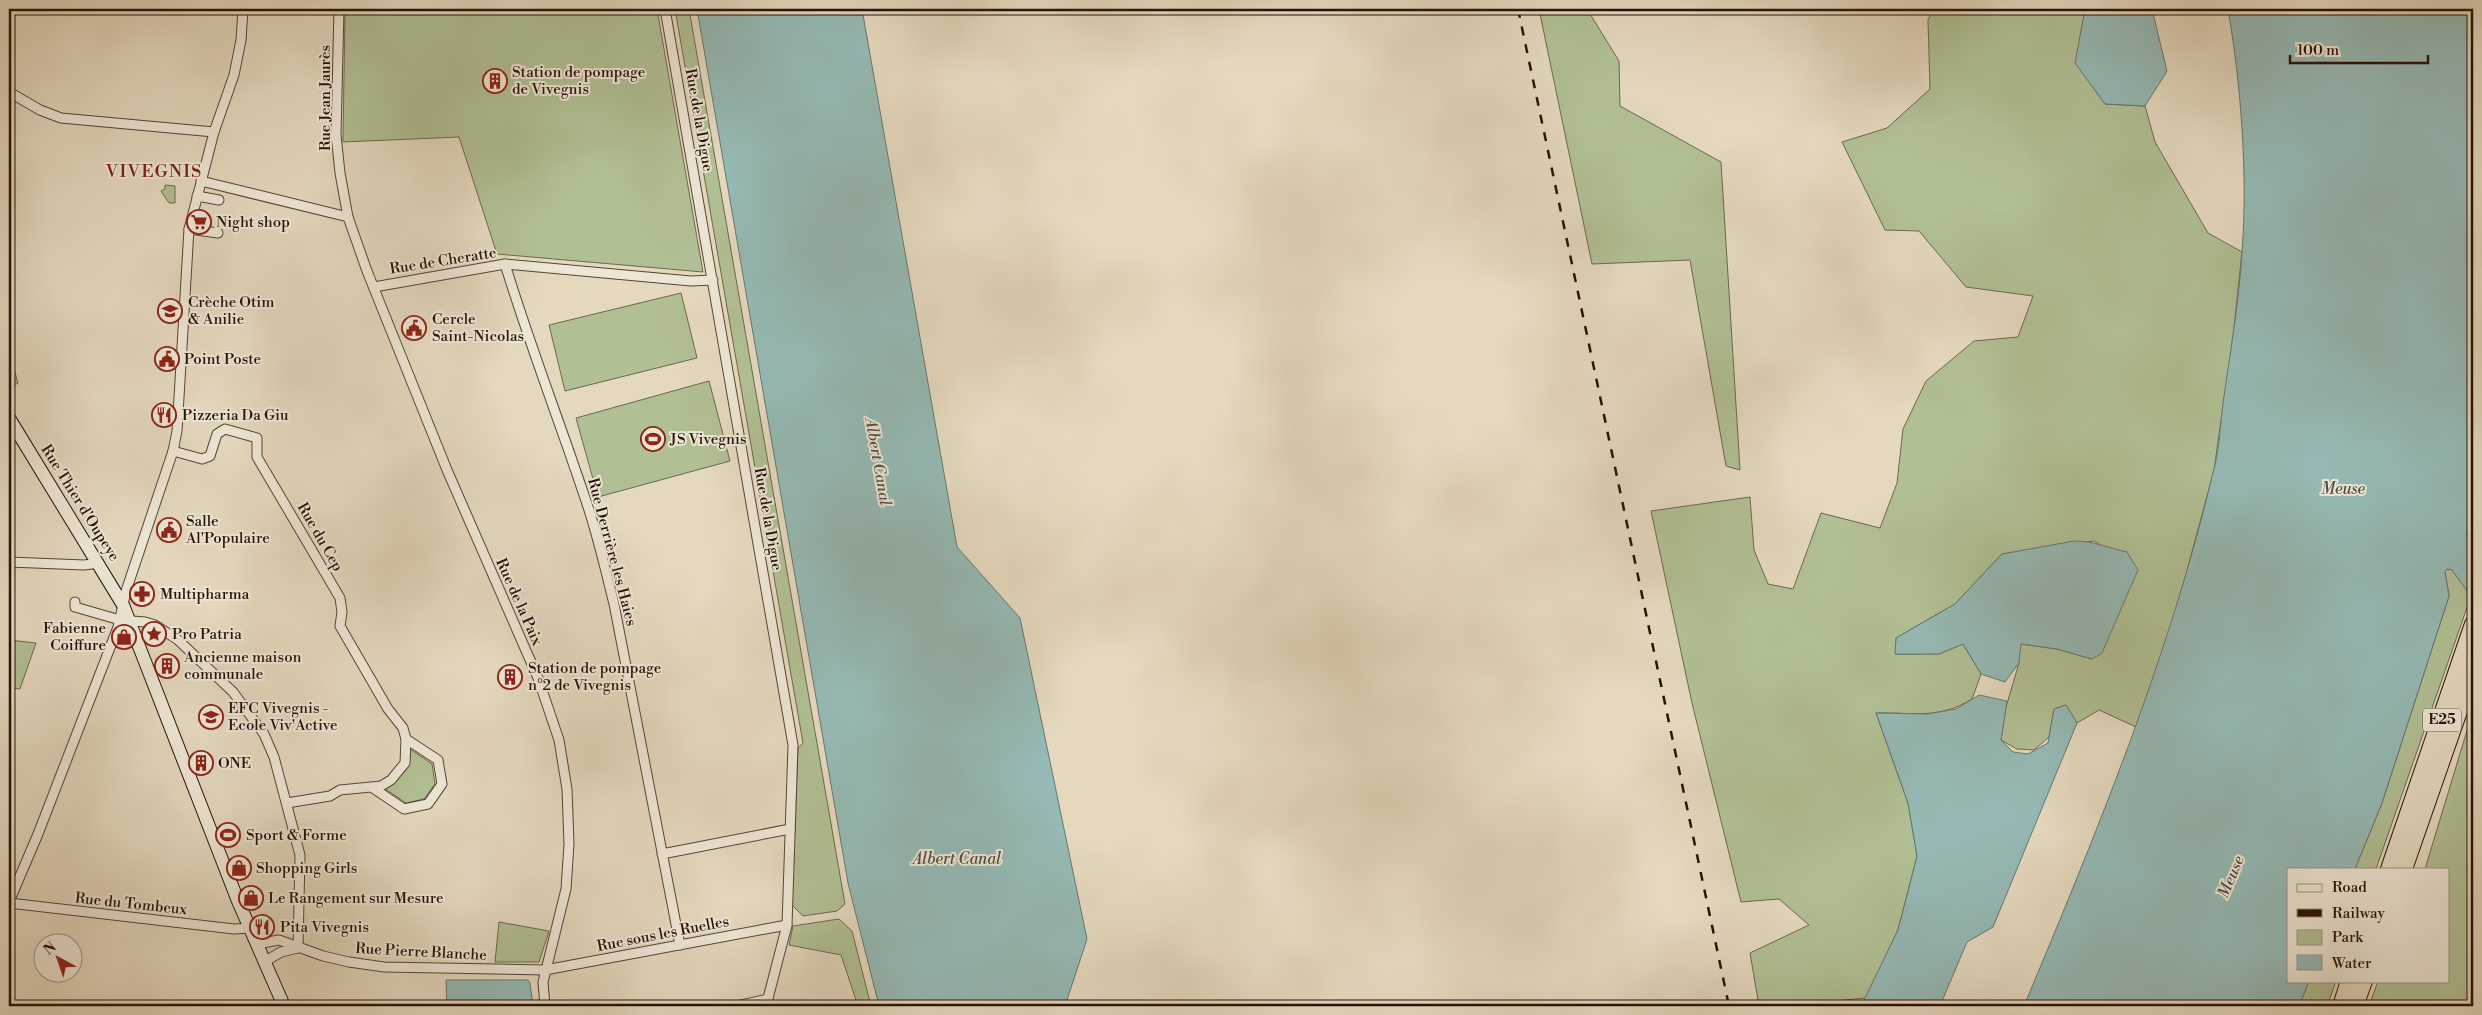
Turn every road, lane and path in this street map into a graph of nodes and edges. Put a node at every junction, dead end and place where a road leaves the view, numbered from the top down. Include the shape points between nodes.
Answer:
1 (243, 9) edge
2 (339, 9) edge
3 (665, 9) edge
4 (9, 92) edge
5 (214, 132) junction
6 (201, 181) junction
7 (197, 196) junction
8 (219, 200) dead end
9 (348, 217) junction
10 (189, 229) junction
11 (218, 233) dead end
12 (505, 264) junction
13 (713, 280) junction
14 (374, 287) junction
15 (9, 418) edge
16 (173, 451) junction
17 (9, 562) edge
18 (98, 563) junction
19 (75, 602) dead end
20 (123, 605) junction
21 (124, 620) junction
22 (2473, 624) edge
23 (2473, 671) edge
24 (406, 739) junction
25 (373, 788) junction
26 (287, 803) junction
27 (790, 829) junction
28 (662, 854) junction
29 (2389, 868) edge
30 (2404, 868) edge
31 (9, 902) edge
32 (787, 925) junction
33 (250, 928) junction
34 (257, 944) junction
35 (680, 944) junction
36 (298, 948) junction
37 (264, 962) junction
38 (545, 970) junction
39 (2350, 982) edge
40 (2364, 982) edge
41 (767, 1003) edge
42 (284, 1006) edge
43 (545, 1006) edge
44 (736, 1006) edge
45 (2341, 1006) edge
46 (2355, 1006) edge

1 - 5 street via 234,75
2 - 9 street, Rue Jean Jaurès via 336,135
3 - 13 street, Rue de la Digue
4 - 5 street via 61,118
5 - 6 street
6 - 7 street
6 - 9 street
7 - 8 street
7 - 10 street
9 - 14 street, Rue de Cheratte
10 - 11 street
10 - 16 street via 177,431
12 - 13 street, Rue de Cheratte via 691,281
12 - 14 street, Rue de Cheratte
12 - 28 street, Rue Derrière les Haies via 525,330 586,499 600,549 614,604
13 - 27 street, Rue de la Digue via 793,745
14 - 38 street, Rue de la Paix via 451,479 538,678 559,740 567,789 570,844 566,889 550,962
15 - 18 main road, Rue Thier d'Oupeye
16 - 20 street
16 - 24 street, Rue du Cep via 202,459 210,456 217,434 225,429 257,438 257,457 340,598 340,626 376,690 403,728
17 - 18 street
18 - 20 main road, Rue Thier d'Oupeye
19 - 21 street via 75,607
20 - 21 main road, Rue Thier d'Oupeye
21 - 26 street via 155,625 178,640 233,692 264,734
21 - 31 street
21 - 33 main road, Rue Thier d'Oupeye
22 - 29 highway, E25
23 - 30 highway, E25
24 - 25 street via 407,752 400,771 391,780
24 - 25 street via 438,760 442,784 428,804 404,809
25 - 26 street via 340,790 330,796
26 - 36 street via 300,855
27 - 28 street
27 - 32 street, Rue de la Digue
28 - 35 street, Rue Derrière les Haies
31 - 33 street, Rue du Tombeux via 225,928
32 - 35 street, Rue sous les Ruelles
32 - 41 street, Rue de la Digue
33 - 34 main road, Rue Thier d'Oupeye
34 - 36 street, Rue Pierre Blanche via 279,940
34 - 37 main road, Rue Thier d'Oupeye
35 - 38 street, Rue sous les Ruelles
36 - 37 street via 281,952
36 - 38 street, Rue Pierre Blanche via 349,962 384,967
37 - 42 main road, Rue Thier d'Oupeye
38 - 43 street, Rue de la Paix
39 - 45 highway
40 - 46 highway
41 - 44 street

